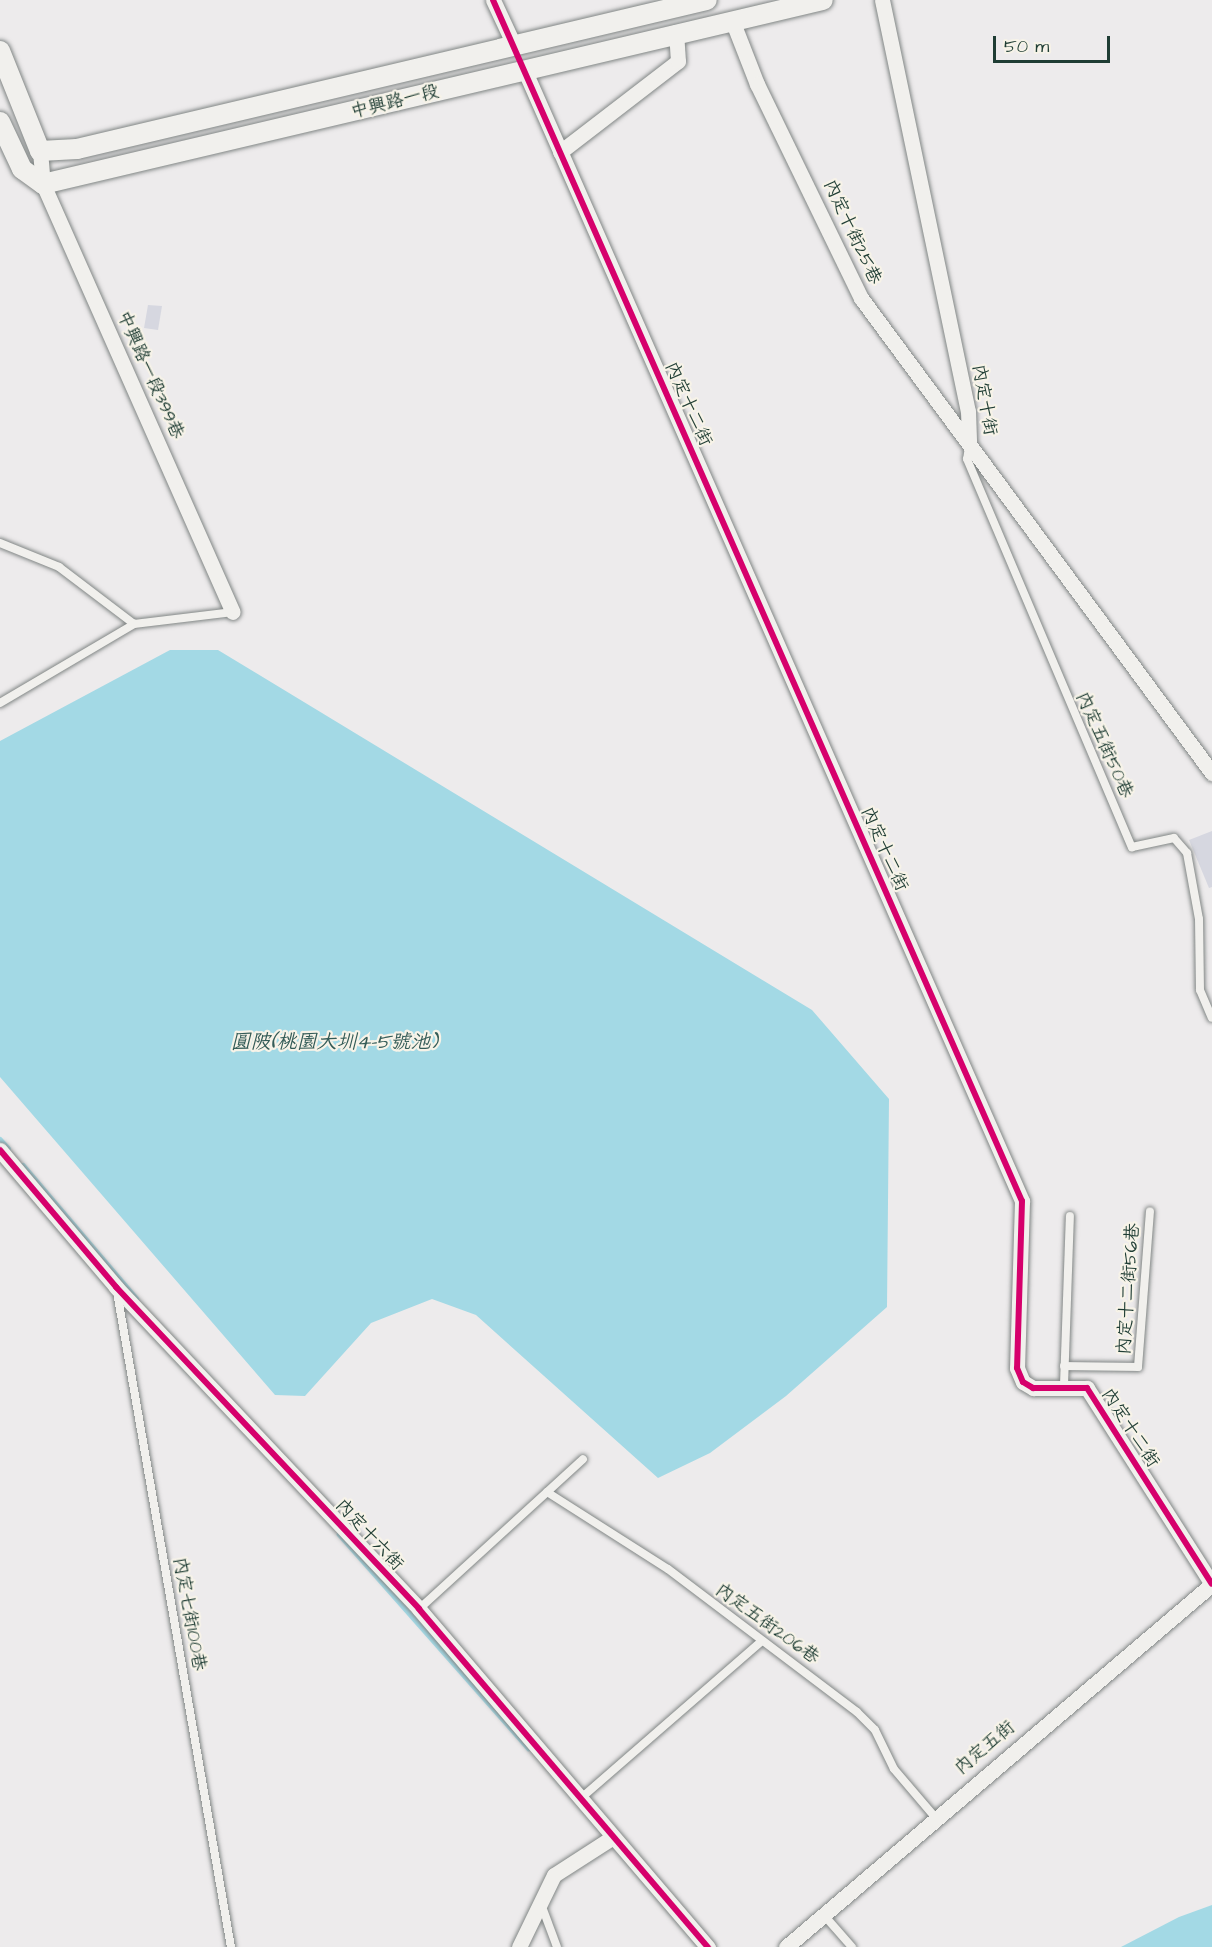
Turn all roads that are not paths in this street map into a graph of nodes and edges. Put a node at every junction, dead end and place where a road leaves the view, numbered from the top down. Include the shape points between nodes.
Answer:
1 (493, 0) edge
2 (707, 0) edge
3 (823, 0) edge
4 (882, 0) edge
5 (732, 20) junction
6 (676, 32) junction
7 (513, 43) junction
8 (0, 51) edge
9 (524, 69) junction
10 (400, 71) junction
11 (407, 99) junction
12 (0, 122) edge
13 (40, 151) junction
14 (560, 152) junction
15 (43, 184) junction
16 (969, 442) junction
17 (0, 543) edge
18 (233, 612) joint
19 (134, 624) junction
20 (0, 703) edge
21 (1212, 773) edge
22 (1212, 1018) edge
23 (0, 1150) edge
24 (1150, 1211) dead end
25 (1070, 1216) dead end
26 (116, 1287) junction
27 (1064, 1366) junction
28 (1064, 1385) junction
29 (583, 1459) dead end
30 (547, 1492) junction
31 (1212, 1584) edge
32 (419, 1610) junction
33 (762, 1641) junction
34 (579, 1800) junction
35 (934, 1816) junction
36 (613, 1837) junction
37 (541, 1904) junction
38 (823, 1914) junction
39 (231, 1947) edge
40 (519, 1947) edge
41 (557, 1947) edge
42 (708, 1947) edge
43 (786, 1947) edge
44 (852, 1947) edge

1 - 7 street
2 - 7 street, 中興路一段
3 - 5 street, 中興路一段
4 - 16 street, 內定十街 via 968,411
5 - 6 street, 中興路一段
5 - 16 street, 內定十街25巷 via 757,84 861,298
6 - 9 street, 中興路一段
6 - 14 street via 678,61
7 - 9 street
7 - 10 street, 中興路一段
8 - 13 street
9 - 11 street, 中興路一段
9 - 14 street, 內定十二街
10 - 11 street
10 - 13 street, 中興路一段 via 89,147
11 - 15 street, 中興路一段
12 - 15 street via 22,169
13 - 15 street, 中興路一段399巷
14 - 28 street, 內定十二街 via 1022,1201 1017,1368 1023,1383 1033,1388
15 - 18 street, 中興路一段399巷
16 - 21 street, 內定十街
16 - 22 lane, 內定五街50巷 via 968,459 1132,846 1174,838 1187,853 1199,919 1200,990
17 - 19 lane via 59,567
18 - 19 lane
19 - 20 lane
23 - 26 street, 內定十六街
24 - 27 lane, 內定十二街56巷 via 1138,1367
25 - 27 lane
26 - 32 street, 內定十六街
26 - 39 lane, 內定七街100巷
27 - 28 lane
28 - 31 street, 內定十二街 via 1087,1388
29 - 30 lane
30 - 32 lane
30 - 33 lane, 內定五街206巷 via 669,1569
31 - 35 street, 內定五街
32 - 34 street, 內定十六街
33 - 34 lane
33 - 35 lane, 內定五街206巷 via 804,1668 875,1730 894,1769
34 - 36 street, 內定十六街
35 - 38 street, 內定五街
36 - 37 street via 554,1875
36 - 42 street, 內定十六街
37 - 40 street
37 - 41 lane
38 - 43 street, 內定五街
38 - 44 lane

